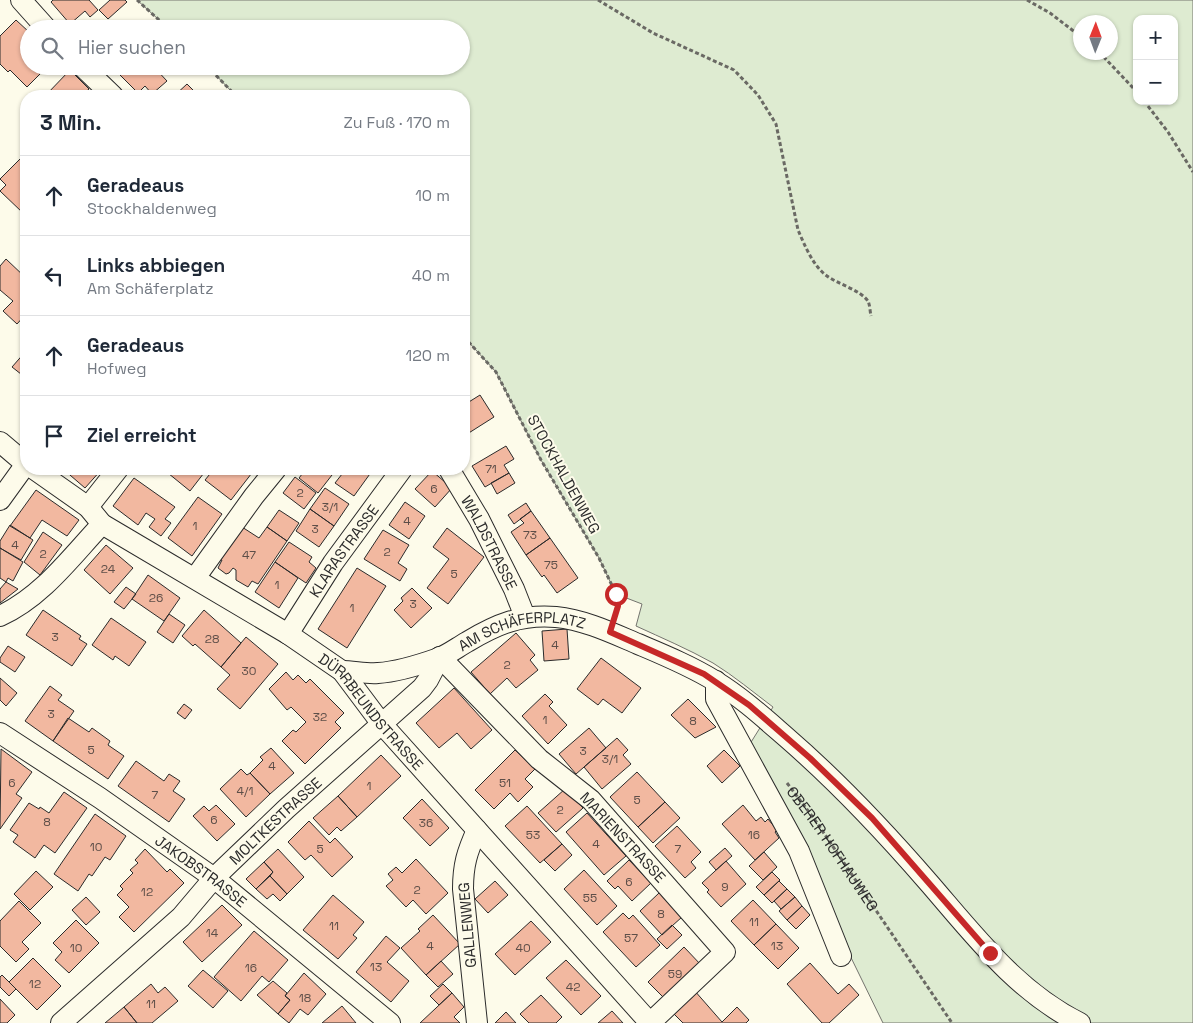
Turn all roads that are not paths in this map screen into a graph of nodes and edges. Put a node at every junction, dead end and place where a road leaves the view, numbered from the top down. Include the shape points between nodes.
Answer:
1 (21, 0) edge
2 (39, 20) edge
3 (91, 75) edge
4 (106, 90) edge
5 (0, 442) edge
6 (20, 459) edge
7 (20, 472) edge
8 (43, 475) edge
9 (113, 475) edge
10 (271, 475) edge
11 (398, 475) edge
12 (452, 475) edge
13 (0, 500) edge
14 (88, 507) junction
15 (102, 524) junction
16 (195, 578) junction
17 (0, 616) edge
18 (526, 617) junction
19 (288, 634) junction
20 (440, 657) junction
21 (342, 670) junction
22 (716, 681) junction
23 (381, 723) junction
24 (0, 733) edge
25 (477, 830) junction
26 (214, 878) junction
27 (841, 956) dead end
28 (61, 1023) edge
29 (390, 1023) edge
30 (477, 1023) edge
31 (650, 1023) edge
32 (1080, 1023) edge

1 - 2 street
3 - 4 street
5 - 6 street
7 - 13 street
8 - 14 street, DÜRRBEUNDSTRASSE
9 - 14 street
10 - 16 street
11 - 19 street, KLARASTRASSE via 333,563
12 - 18 street, WALDSTRASSE via 479,519
14 - 15 street, DÜRRBEUNDSTRASSE
15 - 16 street, DÜRRBEUNDSTRASSE
15 - 17 street via 32,597
16 - 19 street, DÜRRBEUNDSTRASSE
18 - 20 street, AM SCHÄFERPLATZ via 490,628
18 - 22 street, AM SCHÄFERPLATZ via 558,617 610,632
19 - 21 street, DÜRRBEUNDSTRASSE
20 - 21 street, AM SCHÄFERPLATZ via 390,672
20 - 23 street, AM SCHÄFERPLATZ via 422,688
20 - 31 street, MARIENSTRASSE via 539,760 591,800 725,952
21 - 23 street, DÜRRBEUNDSTRASSE
22 - 27 street via 714,696 799,851
22 - 32 street, AM SCHÄFERPLATZ via 760,714 851,797 990,953 1027,989
23 - 25 street, DÜRRBEUNDSTRASSE
23 - 26 street, MOLTKESTRASSE
24 - 26 street, JAKOBSTRASSE
25 - 30 street, GALLENWEG via 466,854 463,873
25 - 31 street, DÜRRBEUNDSTRASSE
26 - 28 street, MOLTKESTRASSE via 180,917
26 - 29 street, JAKOBSTRASSE

